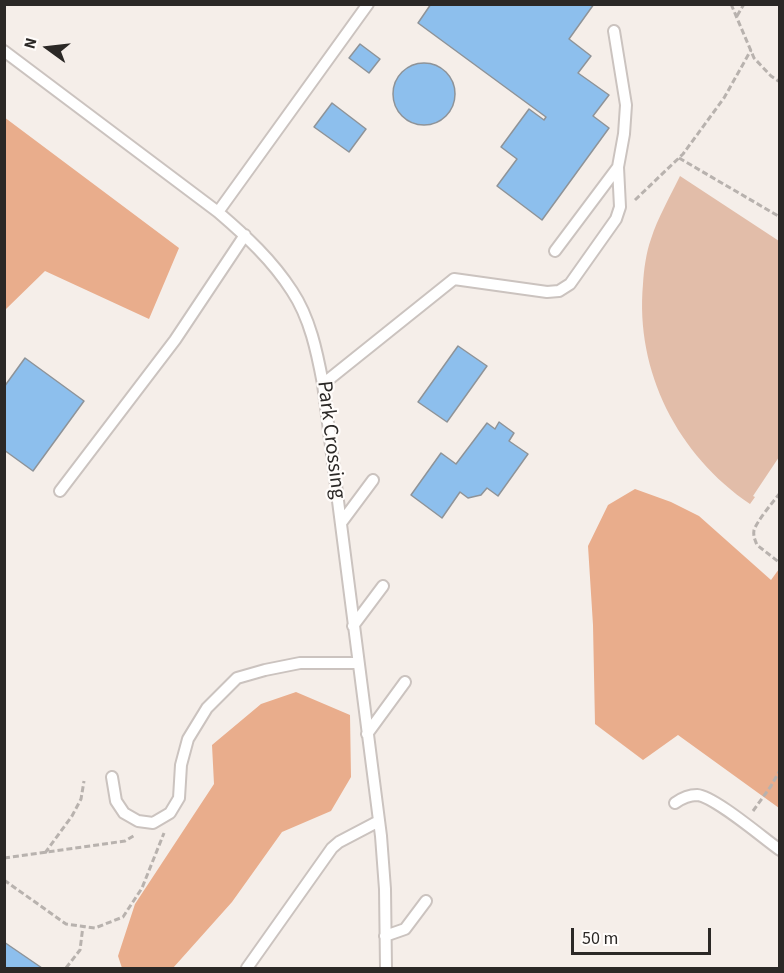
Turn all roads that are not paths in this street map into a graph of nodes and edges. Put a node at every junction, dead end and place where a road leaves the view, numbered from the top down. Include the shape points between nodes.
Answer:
1 (369, 4) edge
2 (614, 31) dead end
3 (4, 51) edge
4 (618, 167) junction
5 (218, 213) junction
6 (245, 236) junction
7 (555, 251) dead end
8 (323, 384) junction
9 (374, 480) dead end
10 (60, 491) dead end
11 (341, 523) junction
12 (383, 586) dead end
13 (353, 626) junction
14 (358, 663) junction
15 (405, 682) dead end
16 (367, 734) junction
17 (112, 777) dead end
18 (675, 803) dead end
19 (379, 821) junction
20 (780, 850) edge
21 (426, 901) dead end
22 (385, 936) junction
23 (247, 969) edge
24 (386, 969) edge

1 - 5 lane
2 - 4 lane via 626,105
3 - 5 lane, Park Crossing
4 - 7 lane
4 - 8 lane via 620,207 616,219 570,284 547,292 454,279
5 - 6 lane, Park Crossing
6 - 8 lane, Park Crossing via 293,292 315,343
6 - 10 lane via 175,340
8 - 11 lane, Park Crossing
9 - 11 lane
11 - 13 lane, Park Crossing
12 - 13 lane
13 - 14 lane, Park Crossing
14 - 16 lane, Park Crossing
14 - 17 lane via 300,663 237,678 207,708 188,739 179,798 170,813 153,822 138,821 124,813 116,801
15 - 16 lane
16 - 19 lane, Park Crossing
18 - 20 lane via 685,796 698,795 713,801
19 - 22 lane, Park Crossing
19 - 23 lane via 332,848
21 - 22 lane via 405,929
22 - 24 lane, Park Crossing

